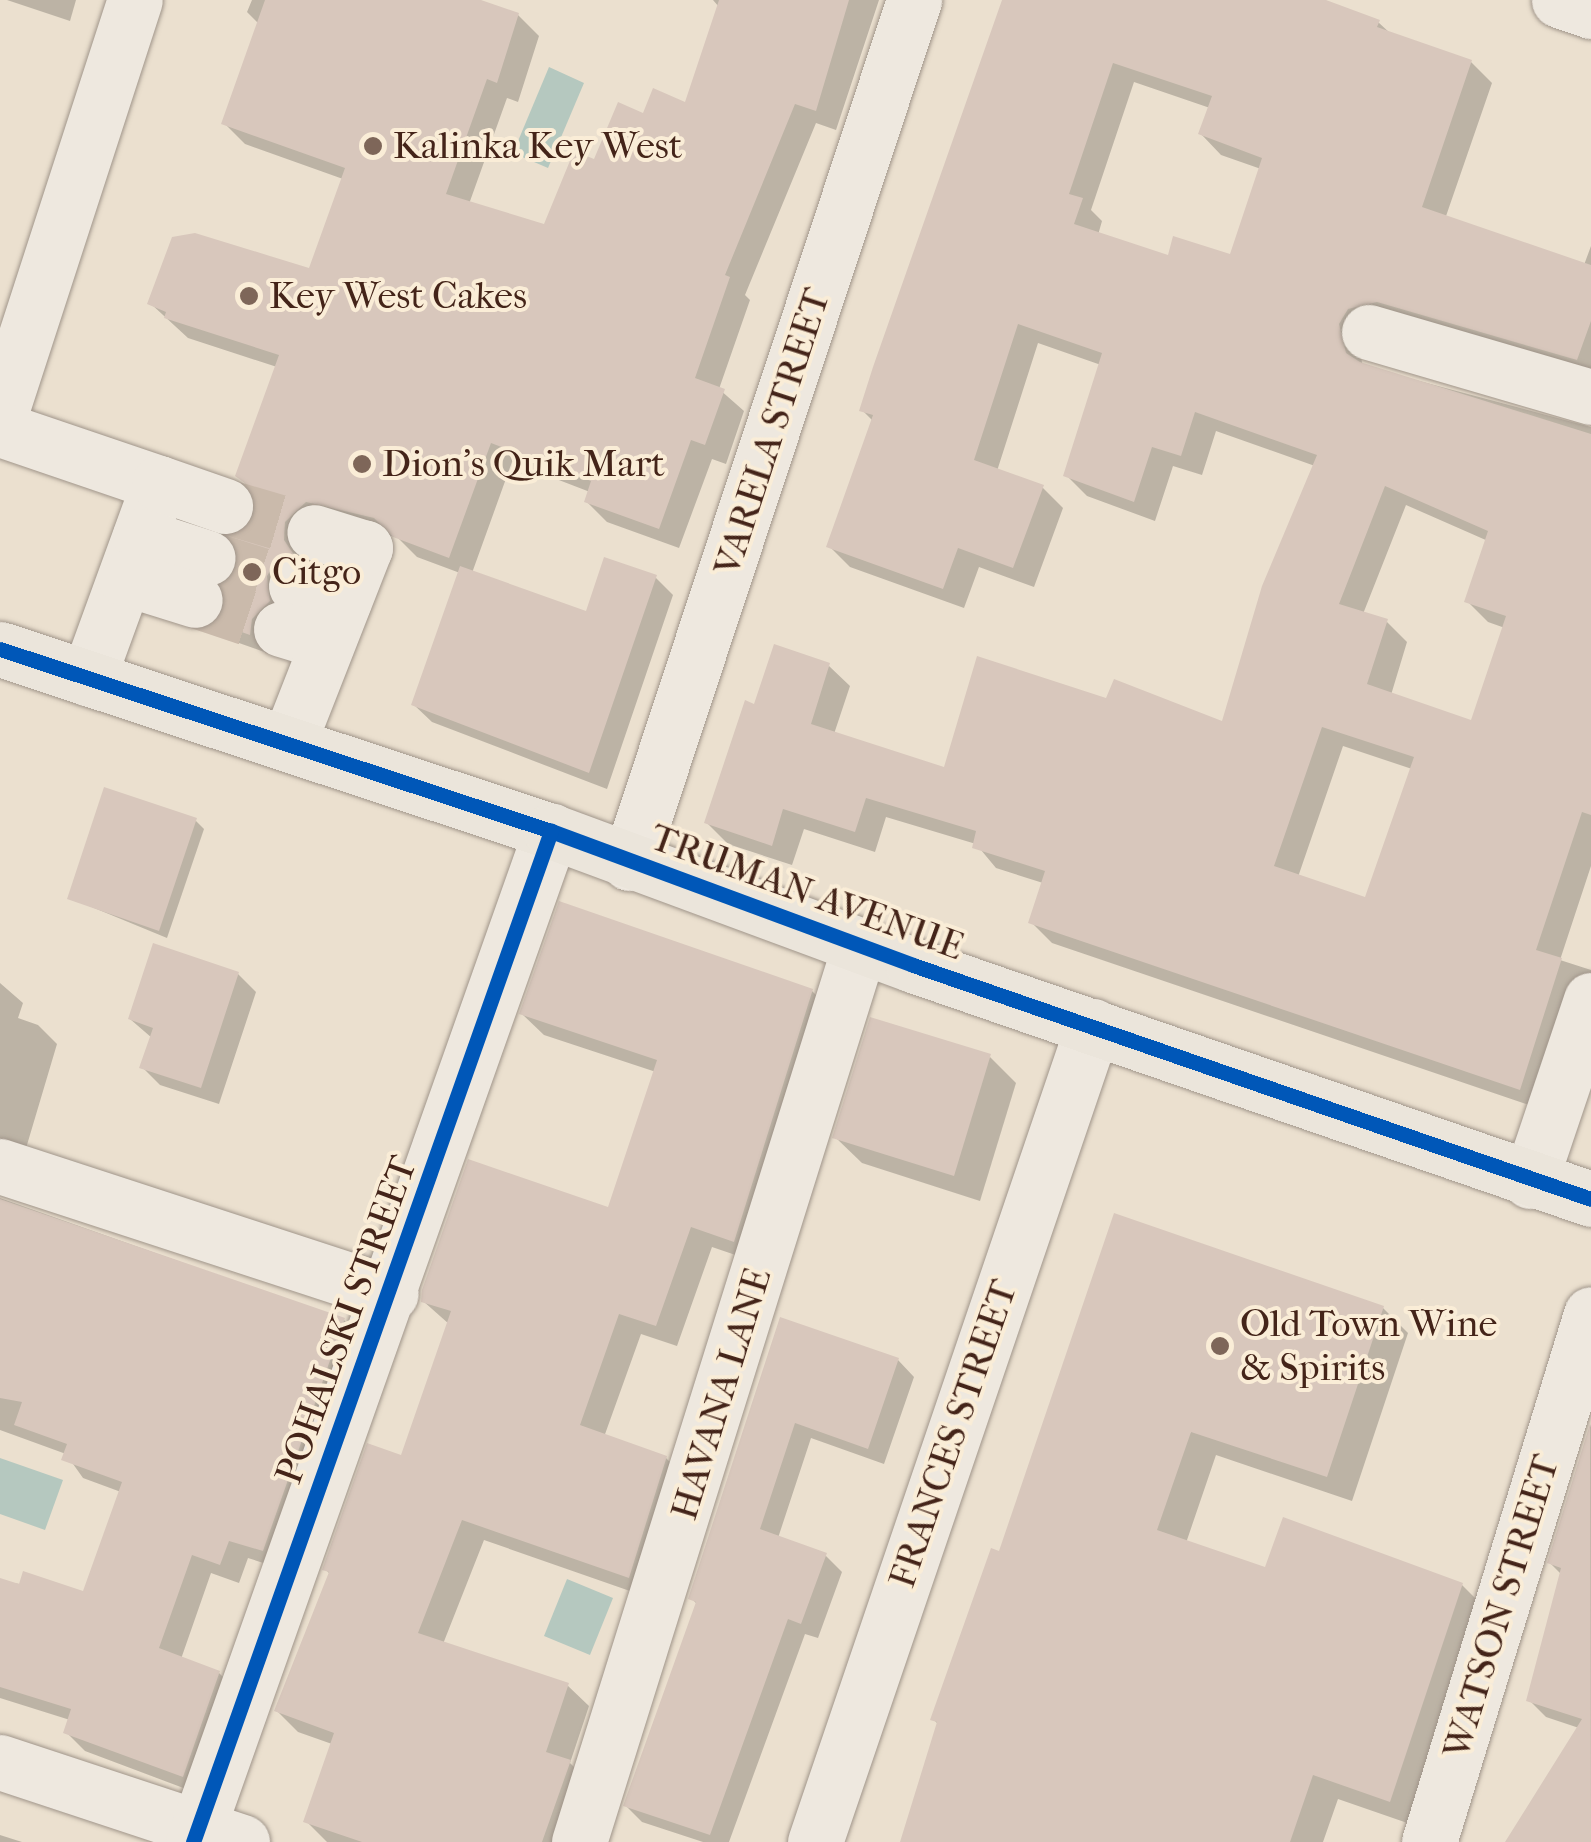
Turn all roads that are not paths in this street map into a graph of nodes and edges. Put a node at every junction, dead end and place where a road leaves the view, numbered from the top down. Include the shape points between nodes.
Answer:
1 (135, 0) edge
2 (914, 0) edge
3 (1559, 0) edge
4 (1591, 11) edge
5 (1368, 332) dead end
6 (1591, 397) edge
7 (0, 415) edge
8 (0, 429) edge
9 (159, 483) junction
10 (225, 506) tunnel mouth
11 (314, 532) tunnel mouth
12 (132, 557) junction
13 (201, 579) tunnel mouth
14 (0, 648) edge
15 (88, 678) junction
16 (288, 744) junction
17 (551, 831) junction
18 (629, 863) junction
19 (860, 945) junction
20 (1591, 1000) edge
21 (1093, 1026) junction
22 (0, 1166) edge
23 (1530, 1181) junction
24 (1591, 1199) edge
25 (391, 1294) junction
26 (1591, 1314) edge
27 (0, 1762) edge
28 (211, 1837) edge
29 (579, 1842) edge
30 (815, 1842) edge
31 (1429, 1842) edge

1 - 7 street
2 - 18 street, VARELA STREET
3 - 4 street
5 - 6 street
8 - 9 street
9 - 10 street
9 - 12 street
11 - 16 street via 364,548 312,615
12 - 13 street
12 - 15 street
14 - 15 main road, TRUMAN AVENUE
15 - 16 main road, TRUMAN AVENUE
16 - 17 main road, TRUMAN AVENUE
17 - 18 main road, TRUMAN AVENUE
17 - 25 street, POHALSKI STREET
18 - 19 main road, TRUMAN AVENUE
19 - 21 main road, TRUMAN AVENUE
19 - 29 street, HAVANA LANE
20 - 23 street
21 - 23 main road, TRUMAN AVENUE
21 - 30 street, FRANCES STREET
22 - 25 street
23 - 24 main road, TRUMAN AVENUE
25 - 28 street, POHALSKI STREET
26 - 31 street, WATSON STREET
27 - 28 street

